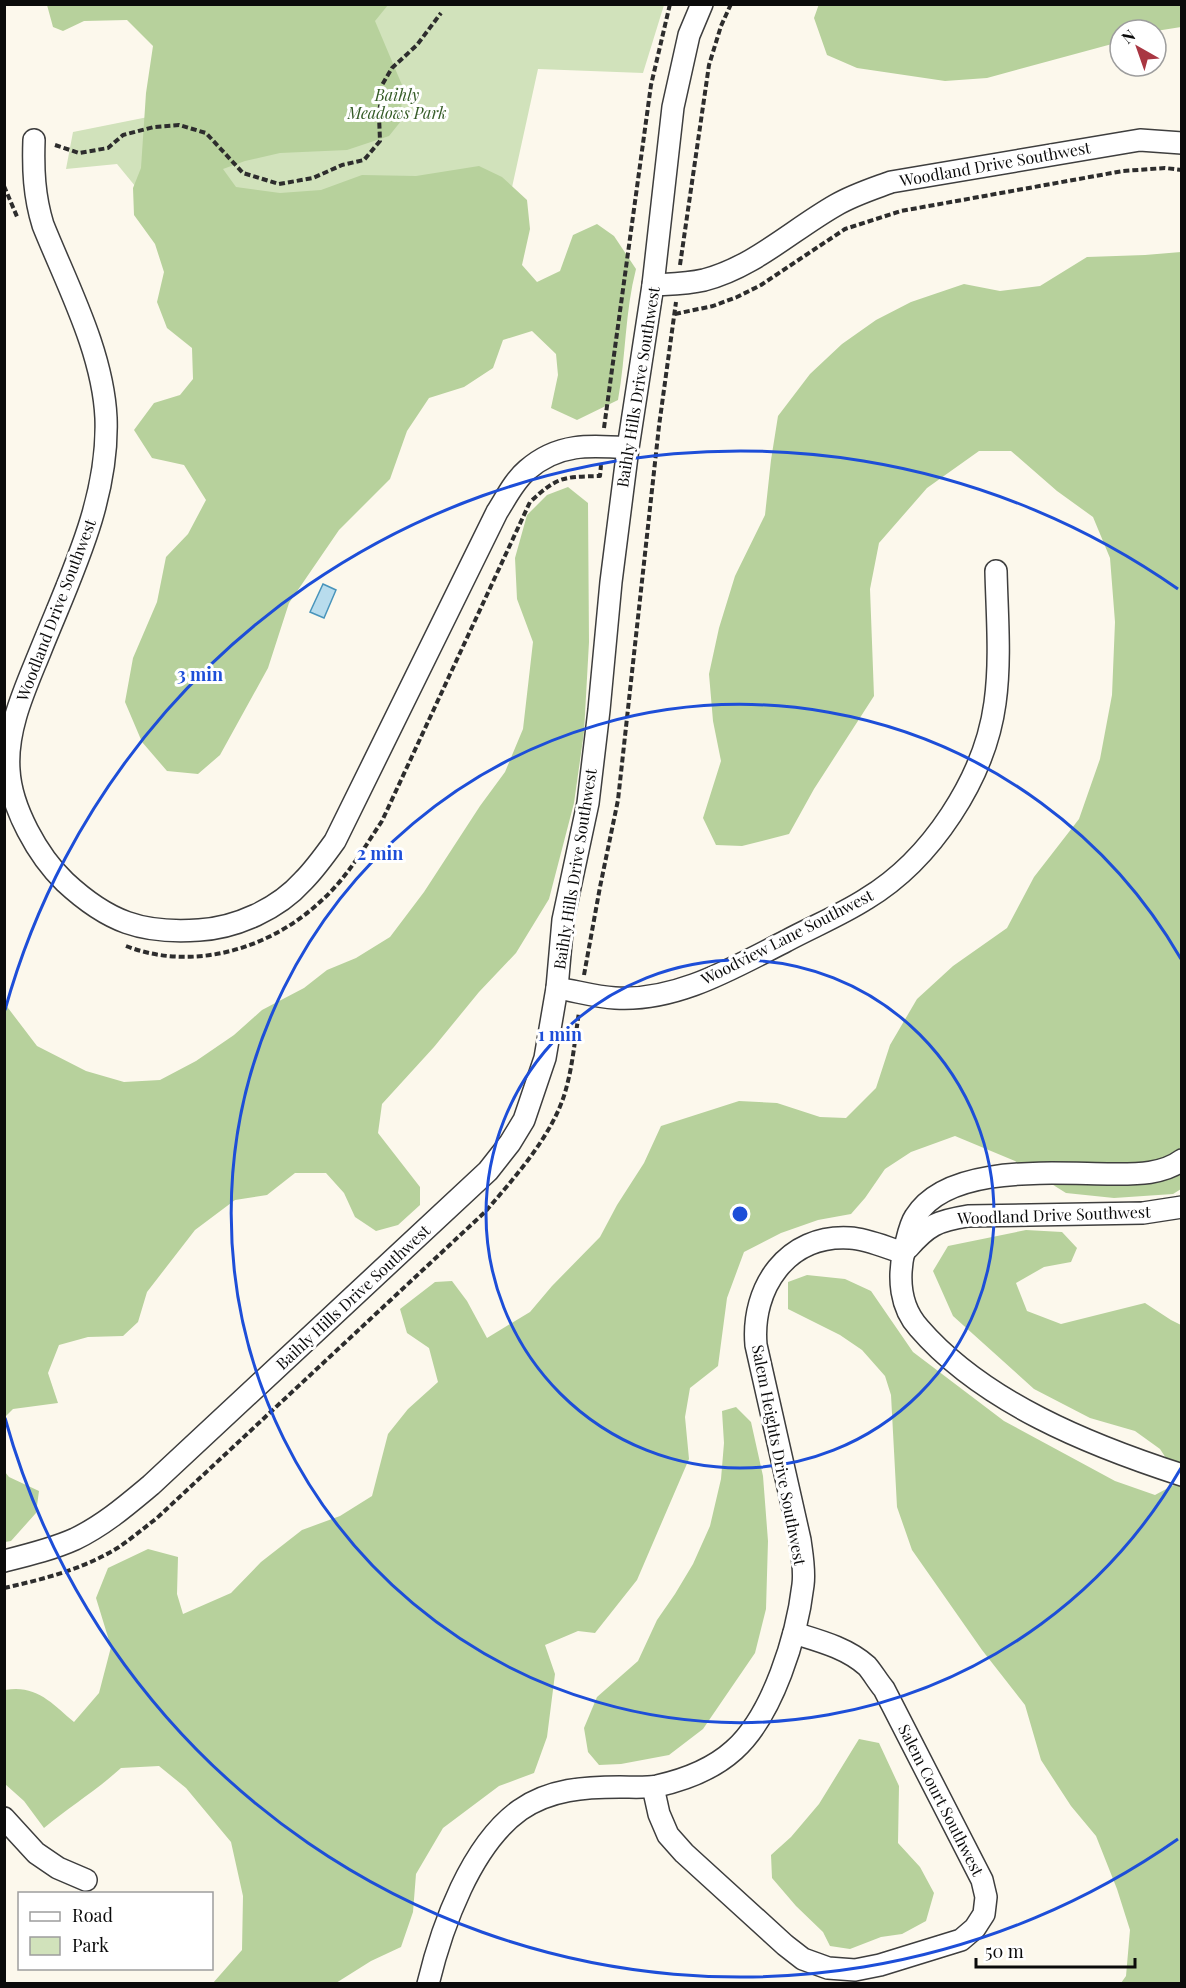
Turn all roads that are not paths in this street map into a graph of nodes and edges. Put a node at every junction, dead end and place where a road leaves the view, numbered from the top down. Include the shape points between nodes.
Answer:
1 (702, 4) edge
2 (34, 140) road end
3 (1182, 143) edge
4 (653, 285) junction
5 (628, 448) junction
6 (996, 571) dead end
7 (557, 988) junction
8 (1182, 1160) edge
9 (1182, 1207) edge
10 (904, 1253) junction
11 (1182, 1475) edge
12 (4, 1560) edge
13 (794, 1632) junction
14 (653, 1787) junction
15 (4, 1818) edge
16 (86, 1880) dead end
17 (428, 1983) edge

1 - 4 street, Baihly Hills Drive Southwest via 689,34 673,107
2 - 5 street, Woodland Drive Southwest via 37,206 92,347 102,383 105,456 85,540 18,710 9,771 18,809 31,838 56,873 109,916 138,927 171,932 206,930 258,914 302,883 335,841 497,512 513,487 526,471 565,449 588,445
3 - 4 street, Woodland Drive Southwest via 1140,140 891,182 835,206 736,268 690,283
4 - 5 street, Baihly Hills Drive Southwest
5 - 7 street, Baihly Hills Drive Southwest via 588,803 563,920
6 - 7 street, Woodview Lane Southwest via 997,675 989,730 955,809 932,842 902,873 867,899 694,985 655,996 615,998
7 - 12 street, Baihly Hills Drive Southwest via 545,1058 524,1120 488,1171 114,1516 75,1539
8 - 10 street, Woodland Drive Southwest via 1143,1174 1012,1175 953,1186 931,1200 915,1217
9 - 10 street, Woodland Drive Southwest via 1143,1213 945,1220 924,1230
10 - 11 street, Woodland Drive Southwest via 900,1278 906,1309 918,1328 954,1364 988,1388 1070,1432
10 - 13 street, Salem Heights Drive Southwest via 851,1238 820,1242 792,1255 781,1265 770,1279 757,1310 756,1345 803,1563
13 - 14 street, Salem Heights Drive Southwest via 772,1696 747,1737 712,1767
13 - 14 street, Salem Court Southwest via 848,1653 867,1667 884,1689 982,1880 984,1914 975,1928 961,1940 855,1970 828,1968 803,1959 668,1835
14 - 17 street, Salem Heights Drive Southwest via 584,1787 560,1792 521,1810 505,1823 490,1838 471,1869 444,1928
15 - 16 street via 36,1853

